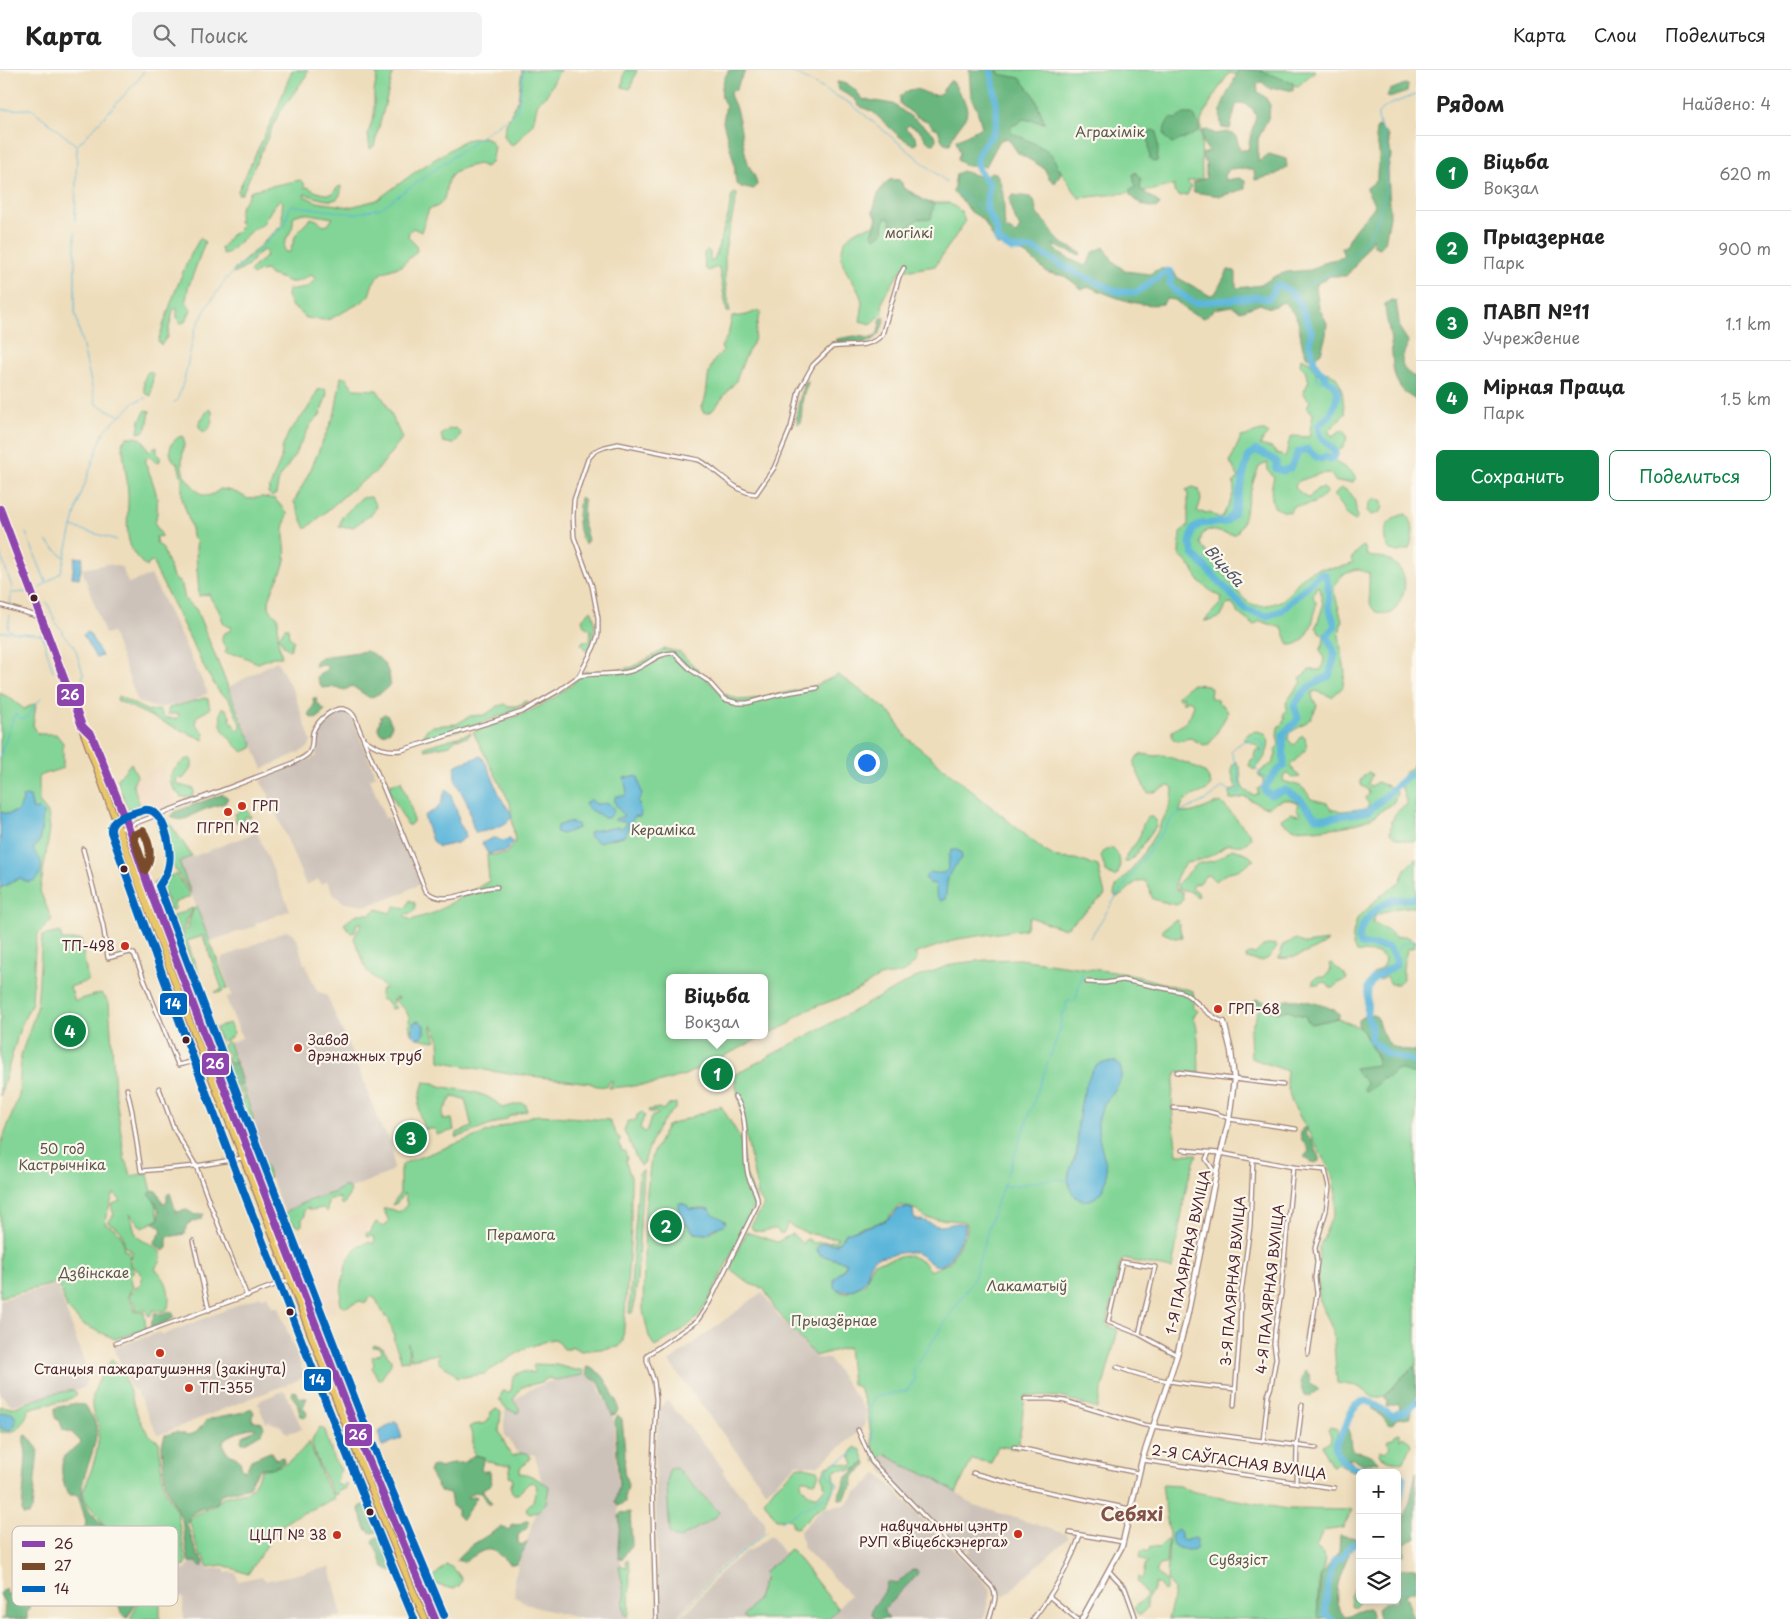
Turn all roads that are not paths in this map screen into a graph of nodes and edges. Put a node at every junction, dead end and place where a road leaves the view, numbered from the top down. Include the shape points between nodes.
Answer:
1 (904, 268) dead end
2 (0, 509) edge
3 (0, 605) edge
4 (42, 618) junction
5 (579, 676) junction
6 (817, 688) dead end
7 (82, 726) junction
8 (364, 739) junction
9 (128, 826) junction
10 (120, 829) junction
11 (83, 848) dead end
12 (497, 887) dead end
13 (1087, 982) dead end
14 (194, 1006) junction
15 (186, 1010) junction
16 (1224, 1022) joint
17 (205, 1058) junction
18 (1177, 1072) dead end
19 (1234, 1080) junction
20 (1283, 1085) dead end
21 (159, 1088) dead end
22 (127, 1089) dead end
23 (735, 1097) dead end
24 (1174, 1108) dead end
25 (1229, 1119) junction
26 (1296, 1129) dead end
27 (241, 1132) junction
28 (233, 1134) junction
29 (244, 1141) junction
30 (238, 1145) junction
31 (1182, 1150) dead end
32 (1209, 1153) junction
33 (1220, 1153) junction
34 (243, 1158) junction
35 (1253, 1159) junction
36 (196, 1166) junction
37 (1293, 1167) junction
38 (1216, 1174) junction
39 (193, 1241) dead end
40 (298, 1277) junction
41 (290, 1280) junction
42 (247, 1296) junction
43 (209, 1310) junction
44 (1139, 1334) junction
45 (116, 1343) dead end
46 (1308, 1354) dead end
47 (1177, 1355) junction
48 (1116, 1367) dead end
49 (1167, 1382) junction
50 (1235, 1389) junction
51 (1025, 1399) dead end
52 (1234, 1405) dead end
53 (1302, 1405) dead end
54 (1152, 1426) junction
55 (858, 1430) dead end
56 (357, 1432) junction
57 (349, 1436) junction
58 (360, 1442) junction
59 (1263, 1442) junction
60 (353, 1445) junction
61 (1297, 1446) junction
62 (1014, 1447) dead end
63 (1316, 1448) dead end
64 (1142, 1460) junction
65 (1138, 1473) junction
66 (973, 1474) dead end
67 (1296, 1482) junction
68 (1334, 1488) dead end
69 (1130, 1509) junction
70 (1070, 1533) dead end
71 (1080, 1535) junction
72 (1123, 1542) junction
73 (409, 1555) junction
74 (401, 1558) junction
75 (413, 1566) junction
76 (405, 1569) junction
77 (1109, 1572) junction
78 (1050, 1597) junction
79 (425, 1619) edge
80 (434, 1619) edge
81 (656, 1619) edge
82 (989, 1619) edge
83 (1033, 1619) edge
84 (1077, 1619) edge
85 (1082, 1619) edge
86 (1134, 1619) edge

1 - 5 street via 882,335 867,345 832,347 813,365 799,390 791,427 774,468 756,494 734,486 711,465 699,460 618,444 595,451 588,460 574,500 572,517 574,536 592,586 598,618 598,635
2 - 4 main road
3 - 4 street
4 - 7 main road
5 - 6 street via 634,671 665,653 674,653 724,699 738,703
5 - 8 street via 522,712 402,750 387,751
7 - 9 main road via 94,740
7 - 10 main road
8 - 9 street via 354,716 339,709 317,726 307,755
8 - 12 street via 426,891 441,897
9 - 10 street
9 - 14 main road
10 - 15 main road
11 - 17 street via 108,958 134,954 178,1065
13 - 16 street, 1-Я ПАЛЯРНАЯ ВУЛІЦА via 1123,980 1182,992
14 - 15 street
14 - 27 main road
15 - 17 main road
16 - 19 street, 1-Я ПАЛЯРНАЯ ВУЛІЦА
17 - 28 main road
18 - 19 street
19 - 20 street
19 - 25 street, 1-Я ПАЛЯРНАЯ ВУЛІЦА
21 - 36 street via 174,1129
22 - 36 street via 141,1171
23 - 81 street via 742,1112 748,1175 758,1199 753,1214 697,1321 647,1355 657,1406 652,1482
24 - 25 street
25 - 26 street
25 - 33 street, 1-Я ПАЛЯРНАЯ ВУЛІЦА
27 - 28 main road via 238,1136
27 - 29 main road
28 - 30 main road
29 - 30 main road via 240,1140
29 - 40 main road
30 - 34 main road
31 - 32 street
32 - 33 street
32 - 38 street via 1206,1159
33 - 35 street
33 - 38 street, 1-Я ПАЛЯРНАЯ ВУЛІЦА
34 - 36 street
34 - 41 main road
35 - 37 street
35 - 50 street, 3-Я ПАЛЯРНАЯ ВУЛІЦА
36 - 42 street
37 - 46 street via 1324,1169 1329,1187 1315,1248 1317,1293
37 - 59 street, 4-Я ПАЛЯРНАЯ ВУЛІЦА via 1274,1344 1276,1358
38 - 47 street, 1-Я ПАЛЯРНАЯ ВУЛІЦА
39 - 43 street
40 - 41 main road
40 - 56 main road
41 - 42 street
41 - 57 main road
42 - 43 street
43 - 45 street
44 - 44 street via 1108,1322 1122,1262 1155,1267
44 - 47 street
47 - 49 street, 1-Я ПАЛЯРНАЯ ВУЛІЦА
48 - 49 street
49 - 50 street
49 - 54 street, 1-Я ПАЛЯРНАЯ ВУЛІЦА
50 - 52 street, 3-Я ПАЛЯРНАЯ ВУЛІЦА
51 - 54 street via 1065,1401
53 - 61 street
54 - 59 street
54 - 64 street, 1-Я ПАЛЯРНАЯ ВУЛІЦА
55 - 82 street via 872,1462 992,1587 995,1599
56 - 57 main road via 354,1438
56 - 58 main road
57 - 60 main road
58 - 60 main road via 355,1440
58 - 73 main road
59 - 61 street
60 - 74 main road
61 - 63 street
61 - 67 street
62 - 65 street, 2-Я САЎГАСНАЯ ВУЛІЦА
64 - 65 street, 1-Я ПАЛЯРНАЯ ВУЛІЦА
64 - 67 street, 2-Я САЎГАСНАЯ ВУЛІЦА
65 - 69 street, 1-Я ПАЛЯРНАЯ ВУЛІЦА
66 - 69 street
67 - 68 street, 2-Я САЎГАСНАЯ ВУЛІЦА
69 - 72 street, 1-Я ПАЛЯРНАЯ ВУЛІЦА
70 - 71 street
71 - 72 street
71 - 78 street
72 - 77 street, 1-Я ПАЛЯРНАЯ ВУЛІЦА
73 - 74 main road via 407,1560
73 - 75 main road
74 - 76 main road
75 - 76 main road via 408,1565
75 - 80 main road
76 - 79 main road
77 - 85 street, 1-Я ПАЛЯРНАЯ ВУЛІЦА
77 - 86 street via 1125,1588
78 - 83 street
78 - 84 street

